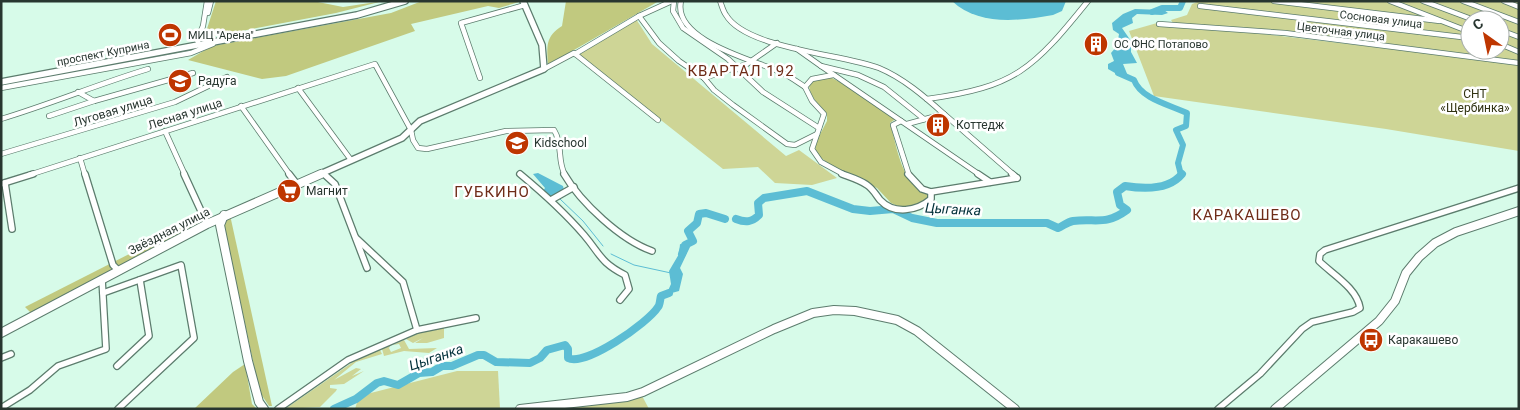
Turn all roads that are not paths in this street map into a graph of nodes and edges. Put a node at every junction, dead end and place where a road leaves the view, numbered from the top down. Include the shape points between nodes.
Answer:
1 (206, 1) edge
2 (211, 1) edge
3 (395, 1) edge
4 (405, 1) edge
5 (673, 1) edge
6 (681, 1) edge
7 (720, 1) edge
8 (1088, 1) edge
9 (1274, 1) edge
10 (1390, 1) edge
11 (1423, 1) edge
12 (1463, 1) edge
13 (1504, 1) edge
14 (524, 3) edge
15 (1200, 6) dead end
16 (1519, 7) edge
17 (205, 14) junction
18 (1460, 15) edge
19 (639, 16) junction
20 (326, 21) junction
21 (1440, 21) junction
22 (1519, 22) edge
23 (1159, 24) dead end
24 (1460, 28) edge
25 (1460, 37) edge
26 (777, 43) junction
27 (199, 47) junction
28 (794, 47) junction
29 (814, 52) junction
30 (575, 54) junction
31 (807, 56) junction
32 (751, 62) junction
33 (1519, 63) edge
34 (821, 66) junction
35 (738, 68) junction
36 (148, 69) dead end
37 (544, 69) junction
38 (193, 73) dead end
39 (833, 75) junction
40 (227, 77) dead end
41 (480, 78) dead end
42 (704, 78) junction
43 (1, 82) edge
44 (806, 87) junction
45 (1, 88) edge
46 (298, 88) junction
47 (78, 92) junction
48 (927, 99) junction
49 (94, 101) junction
50 (241, 106) junction
51 (944, 114) junction
52 (49, 116) dead end
53 (1, 119) edge
54 (924, 119) junction
55 (658, 120) dead end
56 (901, 120) junction
57 (907, 124) junction
58 (165, 130) junction
59 (411, 130) junction
60 (818, 131) junction
61 (402, 138) junction
62 (413, 140) junction
63 (1, 154) edge
64 (80, 158) junction
65 (352, 160) junction
66 (322, 172) junction
67 (520, 174) dead end
68 (990, 182) junction
69 (296, 183) junction
70 (3, 184) edge
71 (574, 187) junction
72 (1519, 188) edge
73 (931, 192) junction
74 (551, 200) junction
75 (1519, 211) edge
76 (224, 216) junction
77 (206, 224) junction
78 (220, 224) junction
79 (12, 229) dead end
80 (356, 238) junction
81 (652, 251) dead end
82 (367, 268) dead end
83 (118, 270) junction
84 (102, 279) junction
85 (140, 280) junction
86 (103, 293) junction
87 (620, 300) dead end
88 (476, 318) dead end
89 (417, 330) junction
90 (1, 333) edge
91 (11, 354) dead end
92 (1, 358) edge
93 (117, 366) dead end
94 (1, 408) edge
95 (118, 409) edge
96 (264, 409) edge
97 (278, 409) edge
98 (520, 409) edge
99 (1015, 409) edge
100 (1218, 409) edge
101 (1275, 409) edge

1 - 17 street
2 - 17 street
3 - 20 street, проспект Куприна
4 - 20 street, проспект Куприна
5 - 19 street
5 - 35 street via 673,9 685,30
6 - 32 street via 679,9 696,34 714,46
7 - 26 street via 725,16 738,28
8 - 48 street via 1043,53 1009,79 964,94
9 - 21 street
10 - 21 street
11 - 18 street
12 - 22 street
13 - 16 street
14 - 37 street via 542,45
14 - 41 street via 461,23
15 - 25 street, Сосновая улица
17 - 27 street via 197,40
19 - 30 street
19 - 42 street via 659,43
20 - 27 street, проспект Куприна
21 - 24 street
23 - 33 street, Цветочная улица via 1276,32
26 - 28 street
26 - 32 street
27 - 43 street, проспект Куприна
27 - 45 street
28 - 29 street
28 - 31 street
29 - 31 street
29 - 48 street via 878,68
30 - 37 street
30 - 55 street
31 - 34 street
32 - 35 street
32 - 44 street via 775,70
34 - 39 street
34 - 54 street via 870,79
35 - 42 street
35 - 60 street via 755,86
36 - 47 street
37 - 59 street via 431,116
38 - 49 street
39 - 44 street via 812,78
39 - 56 street
40 - 63 street, Луговая улица via 175,102
42 - 60 street via 733,106 787,144 795,145
44 - 60 street via 812,101 824,114
46 - 50 street, Лесная улица
46 - 59 street, Лесная улица via 375,64
46 - 65 street
47 - 49 street
47 - 53 street
48 - 51 street
49 - 52 street
50 - 58 street, Лесная улица
50 - 69 street
51 - 54 street
51 - 68 street via 1017,178
54 - 57 street
56 - 57 street
56 - 73 street via 893,125 910,180 919,189
57 - 68 street
58 - 64 street, Лесная улица
58 - 77 street
59 - 61 street
59 - 62 street
60 - 73 street via 812,149 814,154 838,172 873,188 884,203 908,210 919,208 931,199
61 - 62 street
61 - 65 street
62 - 71 street via 418,148 426,149 495,134 554,130 558,134 561,168
64 - 70 street, Лесная улица
64 - 83 street via 112,264
65 - 66 street
66 - 69 street
66 - 80 street via 335,184
67 - 74 street
68 - 73 street
69 - 76 street
70 - 79 street
71 - 74 street
71 - 81 street via 610,226 645,250
72 - 100 street via 1325,250 1319,261 1355,293 1360,308 1307,326 1260,374
74 - 87 street via 585,236 606,265 625,275 629,289
75 - 101 street via 1456,232 1435,243 1410,268 1395,301 1379,321
76 - 77 street, Звёздная улица
76 - 78 street, Звёздная улица
77 - 78 street
77 - 83 street, Звёздная улица
78 - 96 street, Звёздная улица via 248,361 259,402
80 - 82 street
80 - 89 street via 403,282
83 - 84 street, Звёздная улица
84 - 86 street
84 - 90 street, Звёздная улица
85 - 86 street
85 - 93 street via 150,336
85 - 95 street via 181,265 194,338
86 - 94 street via 106,349 58,366 30,390
88 - 89 street
89 - 97 street via 348,360
91 - 92 street
98 - 99 street via 627,397 643,392 774,329 813,313 834,310 877,314 903,324 938,347

